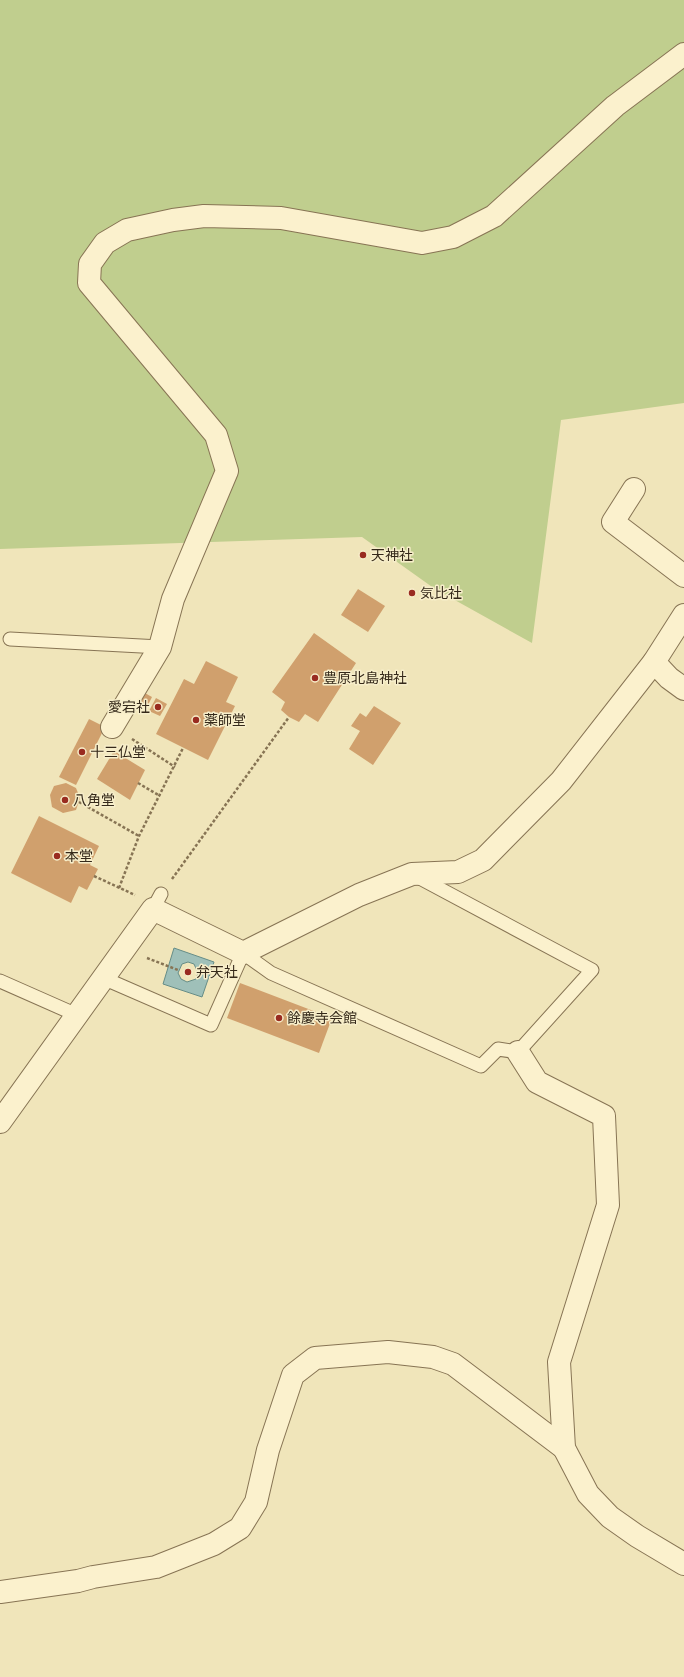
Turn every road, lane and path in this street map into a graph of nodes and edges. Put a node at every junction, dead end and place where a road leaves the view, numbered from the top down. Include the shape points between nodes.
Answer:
1 (684, 54) edge
2 (634, 489) dead end
3 (684, 576) edge
4 (684, 615) edge
5 (10, 638) dead end
6 (160, 648) junction
7 (654, 662) junction
8 (684, 689) edge
9 (289, 717) dead end
10 (112, 727) joint
11 (183, 748) dead end
12 (175, 767) junction
13 (138, 783) dead end
14 (160, 796) junction
15 (79, 802) dead end
16 (139, 836) junction
17 (412, 874) junction
18 (94, 876) dead end
19 (119, 888) junction
20 (157, 901) junction
21 (243, 953) junction
22 (169, 966) dead end
23 (178, 970) dead end
24 (103, 978) junction
25 (0, 982) edge
26 (77, 1015) junction
27 (518, 1052) junction
28 (0, 1122) edge
29 (564, 1448) junction
30 (684, 1564) edge
31 (0, 1592) edge

1 - 6 street via 615,106 494,216 453,237 422,243 281,218 204,216 127,230 105,244 90,264 89,283 216,435 227,472 173,599
2 - 3 street via 613,522
4 - 7 street
5 - 6 lane
6 - 10 street
7 - 8 street
7 - 17 street via 561,781 483,860 458,872
9 - 20 path
10 - 12 path
11 - 12 path
12 - 14 path
13 - 14 path
14 - 16 path
15 - 16 path
16 - 19 path
17 - 21 street via 359,895
17 - 27 lane via 592,970
18 - 19 path
19 - 20 path
20 - 21 street
20 - 24 street
21 - 24 lane via 211,1024
21 - 27 lane via 271,973 481,1066 498,1048
22 - 23 path
24 - 26 street
25 - 26 lane
26 - 28 street
27 - 29 street via 537,1082 604,1116 608,1205 559,1362
29 - 30 street via 588,1494 610,1518
29 - 31 street via 452,1364 433,1357 388,1352 315,1358 293,1375 268,1450 256,1502 240,1528 214,1544 156,1566

